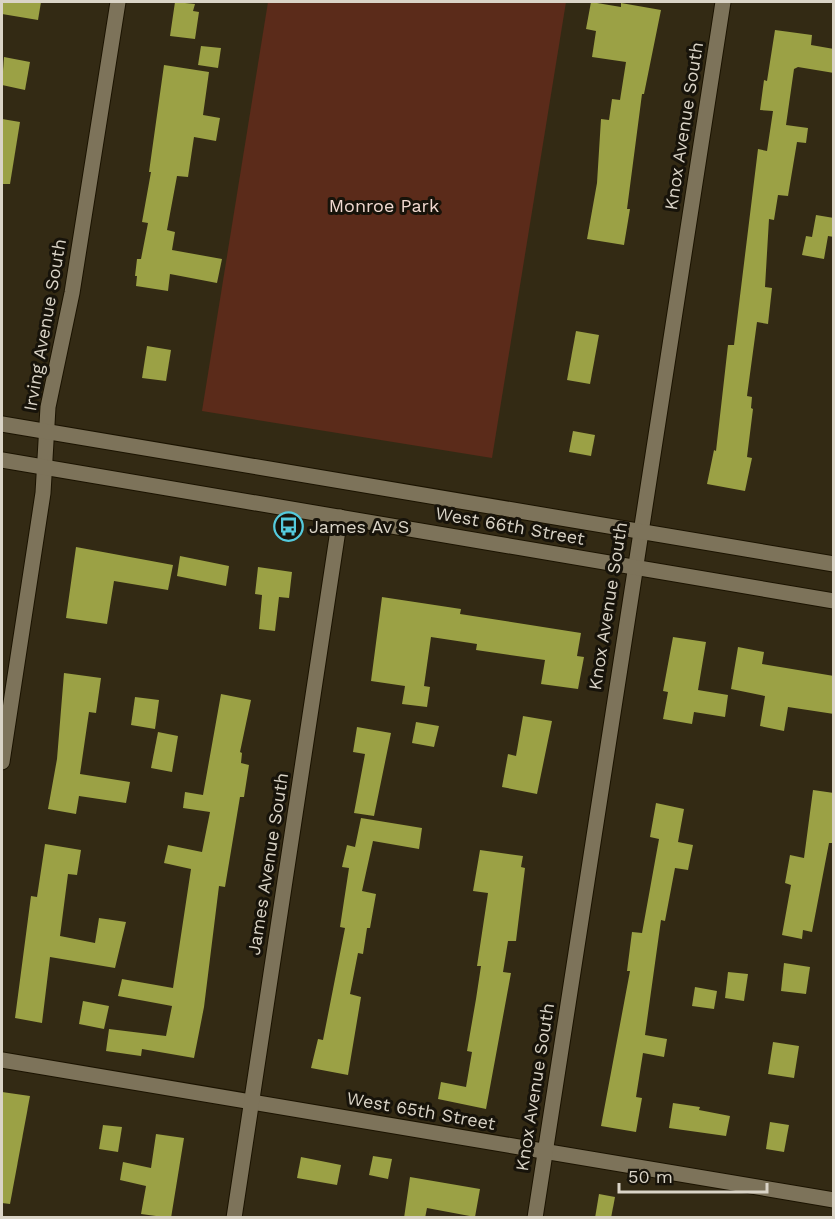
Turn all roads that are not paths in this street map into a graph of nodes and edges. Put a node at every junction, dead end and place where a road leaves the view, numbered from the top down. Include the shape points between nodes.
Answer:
1 (118, 2) edge
2 (723, 2) edge
3 (2, 424) edge
4 (46, 431) junction
5 (2, 460) edge
6 (44, 468) junction
7 (340, 517) junction
8 (640, 531) junction
9 (834, 564) edge
10 (634, 567) junction
11 (834, 601) edge
12 (2, 762) edge
13 (2, 1060) edge
14 (252, 1102) junction
15 (545, 1151) junction
16 (834, 1200) edge
17 (234, 1218) edge
18 (535, 1218) edge

1 - 4 street, Irving Avenue South
2 - 8 street, Knox Avenue South
3 - 4 street, West 66th Street
4 - 6 street, Irving Avenue South
4 - 8 street, West 66th Street
5 - 6 street, West 66th Street
6 - 7 street, West 66th Street
6 - 12 street, Irving Avenue South
7 - 10 street, West 66th Street
7 - 14 street, James Avenue South
8 - 9 street, West 66th Street
8 - 10 street, Knox Avenue South
10 - 11 street, West 66th Street
10 - 15 street, Knox Avenue South
13 - 14 street, West 65th Street
14 - 15 street, West 65th Street
14 - 17 street, James Avenue South
15 - 16 street, West 65th Street
15 - 18 street, Knox Avenue South

